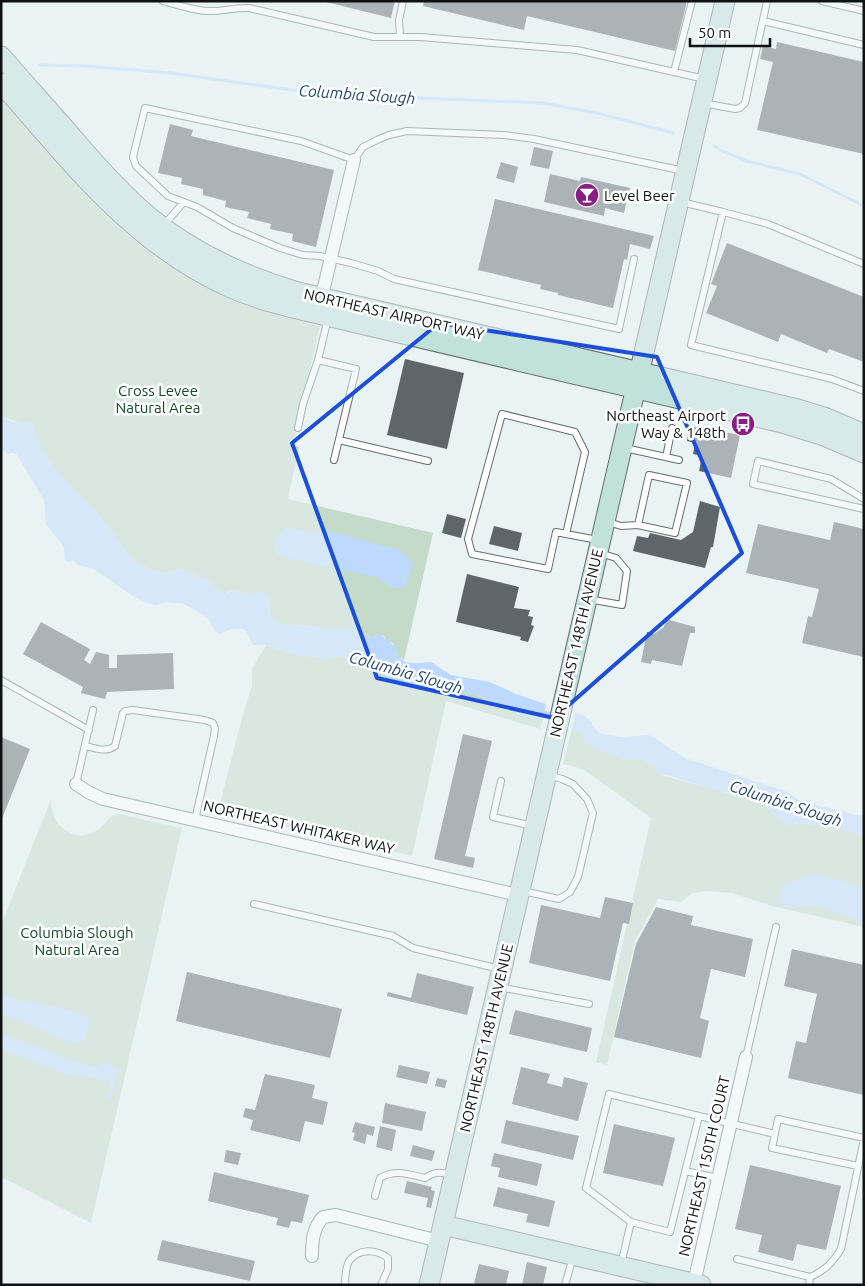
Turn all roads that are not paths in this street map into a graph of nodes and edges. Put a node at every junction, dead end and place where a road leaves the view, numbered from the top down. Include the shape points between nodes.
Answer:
1 (163, 1) edge
2 (403, 1) edge
3 (692, 1) edge
4 (725, 1) edge
5 (767, 1) edge
6 (822, 1) edge
7 (864, 11) edge
8 (763, 21) junction
9 (400, 36) junction
10 (864, 45) edge
11 (1, 56) edge
12 (674, 72) junction
13 (707, 80) junction
14 (1, 83) edge
15 (702, 102) junction
16 (354, 160) junction
17 (685, 171) junction
18 (678, 201) junction
19 (183, 203) junction
20 (723, 212) junction
21 (162, 226) junction
22 (331, 258) junction
23 (634, 259) dead end
24 (864, 264) edge
25 (325, 307) junction
26 (318, 360) junction
27 (637, 380) junction
28 (864, 391) edge
29 (298, 428) dead end
30 (672, 428) dead end
31 (864, 434) edge
32 (339, 440) junction
33 (621, 447) junction
34 (864, 453) edge
35 (666, 457) junction
36 (334, 460) dead end
37 (679, 460) dead end
38 (428, 461) dead end
39 (864, 499) edge
40 (864, 509) edge
41 (604, 522) junction
42 (638, 525) junction
43 (566, 534) junction
44 (598, 546) junction
45 (587, 599) junction
46 (1, 680) edge
47 (93, 710) dead end
48 (89, 730) junction
49 (85, 746) junction
50 (546, 775) junction
51 (501, 781) dead end
52 (76, 784) joint
53 (195, 820) junction
54 (534, 826) junction
55 (519, 892) junction
56 (254, 904) dead end
57 (776, 926) dead end
58 (499, 978) junction
59 (589, 1004) dead end
60 (746, 1057) joint
61 (699, 1116) junction
62 (731, 1124) junction
63 (775, 1134) junction
64 (864, 1138) edge
65 (858, 1166) junction
66 (685, 1171) junction
67 (454, 1176) junction
68 (718, 1178) junction
69 (375, 1196) dead end
70 (631, 1222) junction
71 (441, 1233) junction
72 (573, 1255) junction
73 (312, 1256) dead end
74 (738, 1260) dead end
75 (621, 1266) junction
76 (810, 1277) junction
77 (697, 1284) edge
78 (344, 1285) edge
79 (381, 1285) edge
80 (429, 1285) edge
81 (565, 1285) edge
82 (808, 1285) edge

1 - 9 lane via 215,12 240,7 374,37
2 - 9 lane
3 - 12 lane
4 - 13 main road, NORTHEAST 148TH AVENUE
5 - 8 lane
6 - 7 lane
8 - 10 lane
8 - 15 lane via 745,103 735,109
9 - 12 lane via 577,50
11 - 21 main road, NORTHEAST AIRPORT WAY via 113,183
12 - 13 lane
13 - 15 main road, NORTHEAST 148TH AVENUE
14 - 25 main road, NORTHEAST AIRPORT WAY via 108,203 148,238 192,268 231,288 268,301
15 - 17 main road, NORTHEAST 148TH AVENUE
16 - 17 lane via 363,147 407,131 534,139
16 - 19 lane via 301,141 145,108 133,157 136,166 168,196
16 - 22 street
17 - 18 main road, NORTHEAST 148TH AVENUE
18 - 20 lane
18 - 27 main road, NORTHEAST 148TH AVENUE
19 - 21 lane
19 - 22 lane via 280,248
20 - 24 lane via 768,224
20 - 28 lane via 691,344 832,379
21 - 25 main road, NORTHEAST AIRPORT WAY via 235,270
22 - 23 lane via 378,271 394,279 618,329
22 - 25 street
25 - 26 lane
25 - 27 main road, NORTHEAST AIRPORT WAY
26 - 29 lane
26 - 32 lane via 356,369
27 - 31 main road, NORTHEAST AIRPORT WAY via 798,408
27 - 33 main road, NORTHEAST 148TH AVENUE
27 - 34 main road, NORTHEAST AIRPORT WAY via 801,428
30 - 35 lane
32 - 36 lane
32 - 38 lane
33 - 35 lane
33 - 41 main road, NORTHEAST 148TH AVENUE
35 - 37 lane
39 - 40 lane via 831,479 758,461 753,484
41 - 42 lane
41 - 44 main road, NORTHEAST 148TH AVENUE
42 - 42 lane via 675,533 687,483 649,475
43 - 43 lane via 585,452 575,432 502,414 468,539 472,554 548,569 556,532
43 - 44 lane
44 - 45 main road, NORTHEAST 148TH AVENUE
44 - 45 lane via 616,558 627,571 622,605
45 - 50 main road, NORTHEAST 148TH AVENUE
46 - 48 lane
47 - 48 lane
48 - 49 lane
49 - 52 lane
49 - 53 lane via 107,750 115,746 125,711 213,723 214,736
50 - 54 main road, NORTHEAST 148TH AVENUE
50 - 55 lane via 573,784 587,799 593,813 578,877 570,892 559,899
51 - 54 lane via 493,817
52 - 53 street, NORTHEAST WHITAKER WAY via 103,799
53 - 55 street, NORTHEAST WHITAKER WAY
54 - 55 main road, NORTHEAST 148TH AVENUE
55 - 58 main road, NORTHEAST 148TH AVENUE
56 - 58 lane via 393,936 413,948
57 - 60 lane
58 - 59 lane
58 - 67 main road, NORTHEAST 148TH AVENUE
60 - 62 street, NORTHEAST 150TH COURT
61 - 62 lane
61 - 66 lane
61 - 70 lane via 609,1094 586,1188
62 - 63 lane
62 - 68 street, NORTHEAST 150TH COURT
63 - 64 lane via 778,1119
63 - 65 lane via 772,1148
64 - 65 lane
65 - 76 lane via 841,1249 834,1261
66 - 68 lane
66 - 70 lane via 670,1232
67 - 69 lane via 439,1172 424,1178 397,1172 388,1174 380,1178
67 - 71 main road, NORTHEAST 148TH AVENUE
68 - 77 street, NORTHEAST 150TH COURT
70 - 75 lane
71 - 72 main road
71 - 73 street via 336,1215 323,1217 316,1225
71 - 80 main road, NORTHEAST 148TH AVENUE
72 - 75 main road
72 - 81 lane
74 - 76 lane
75 - 77 main road
76 - 82 lane
78 - 79 lane via 348,1263 356,1254 370,1250 388,1258 388,1270

